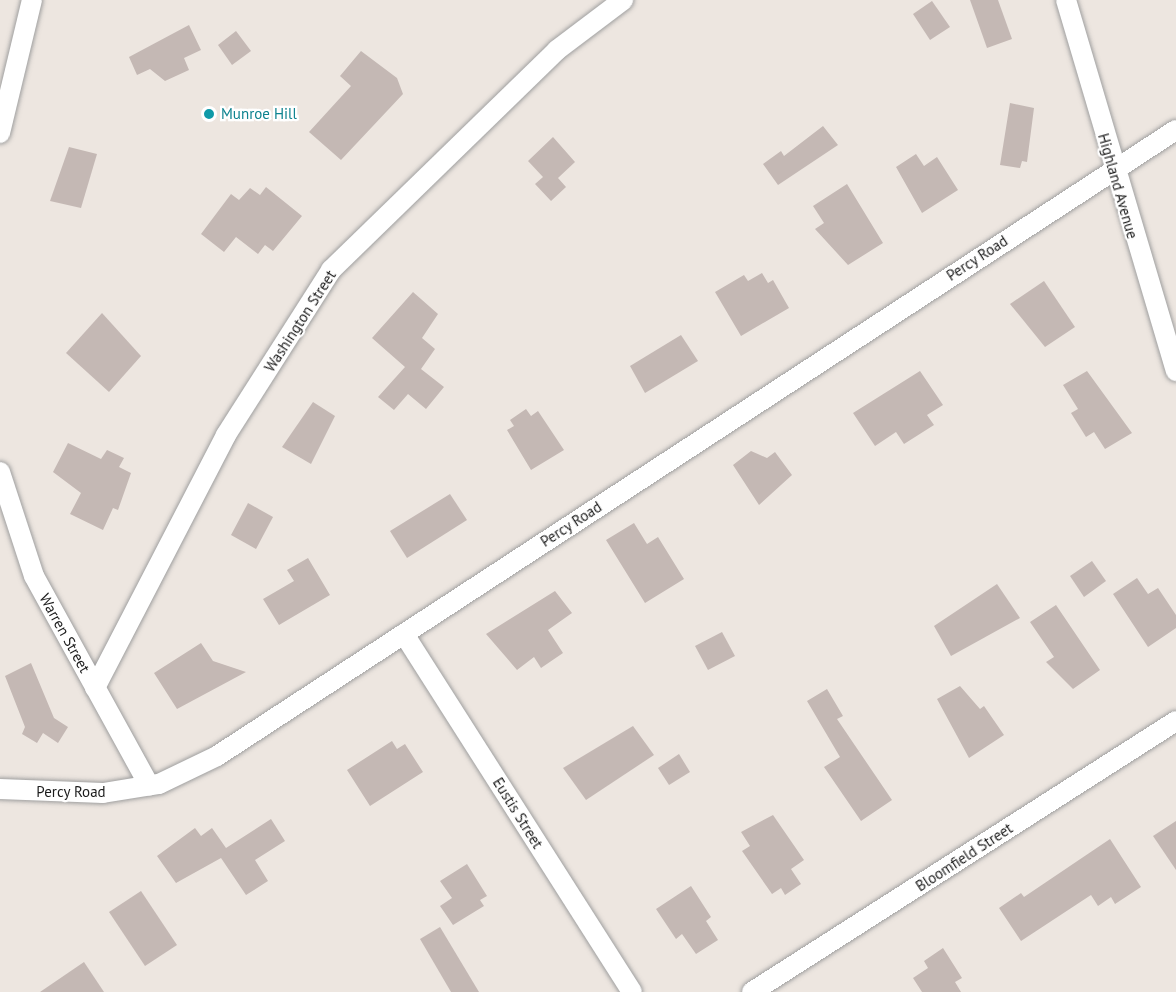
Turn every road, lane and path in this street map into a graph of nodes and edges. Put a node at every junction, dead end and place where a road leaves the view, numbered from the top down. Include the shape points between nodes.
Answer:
1 (32, 0) edge
2 (623, 0) edge
3 (1065, 0) edge
4 (1176, 130) edge
5 (0, 133) edge
6 (1113, 172) junction
7 (1176, 371) edge
8 (0, 472) edge
9 (404, 634) junction
10 (95, 688) junction
11 (1176, 721) edge
12 (148, 785) junction
13 (0, 789) edge
14 (632, 992) edge
15 (752, 992) edge

1 - 5 street
2 - 10 street, Washington Street via 557,50 331,270 226,435
3 - 6 street, Highland Avenue
4 - 6 street, Percy Road
6 - 7 street, Highland Avenue
6 - 9 street, Percy Road
8 - 10 street, Warren Street via 34,576
9 - 12 street, Percy Road via 218,756
9 - 14 street, Eustis Street
10 - 12 street, Warren Street
11 - 15 street, Bloomfield Street
12 - 13 street, Percy Road via 103,793

